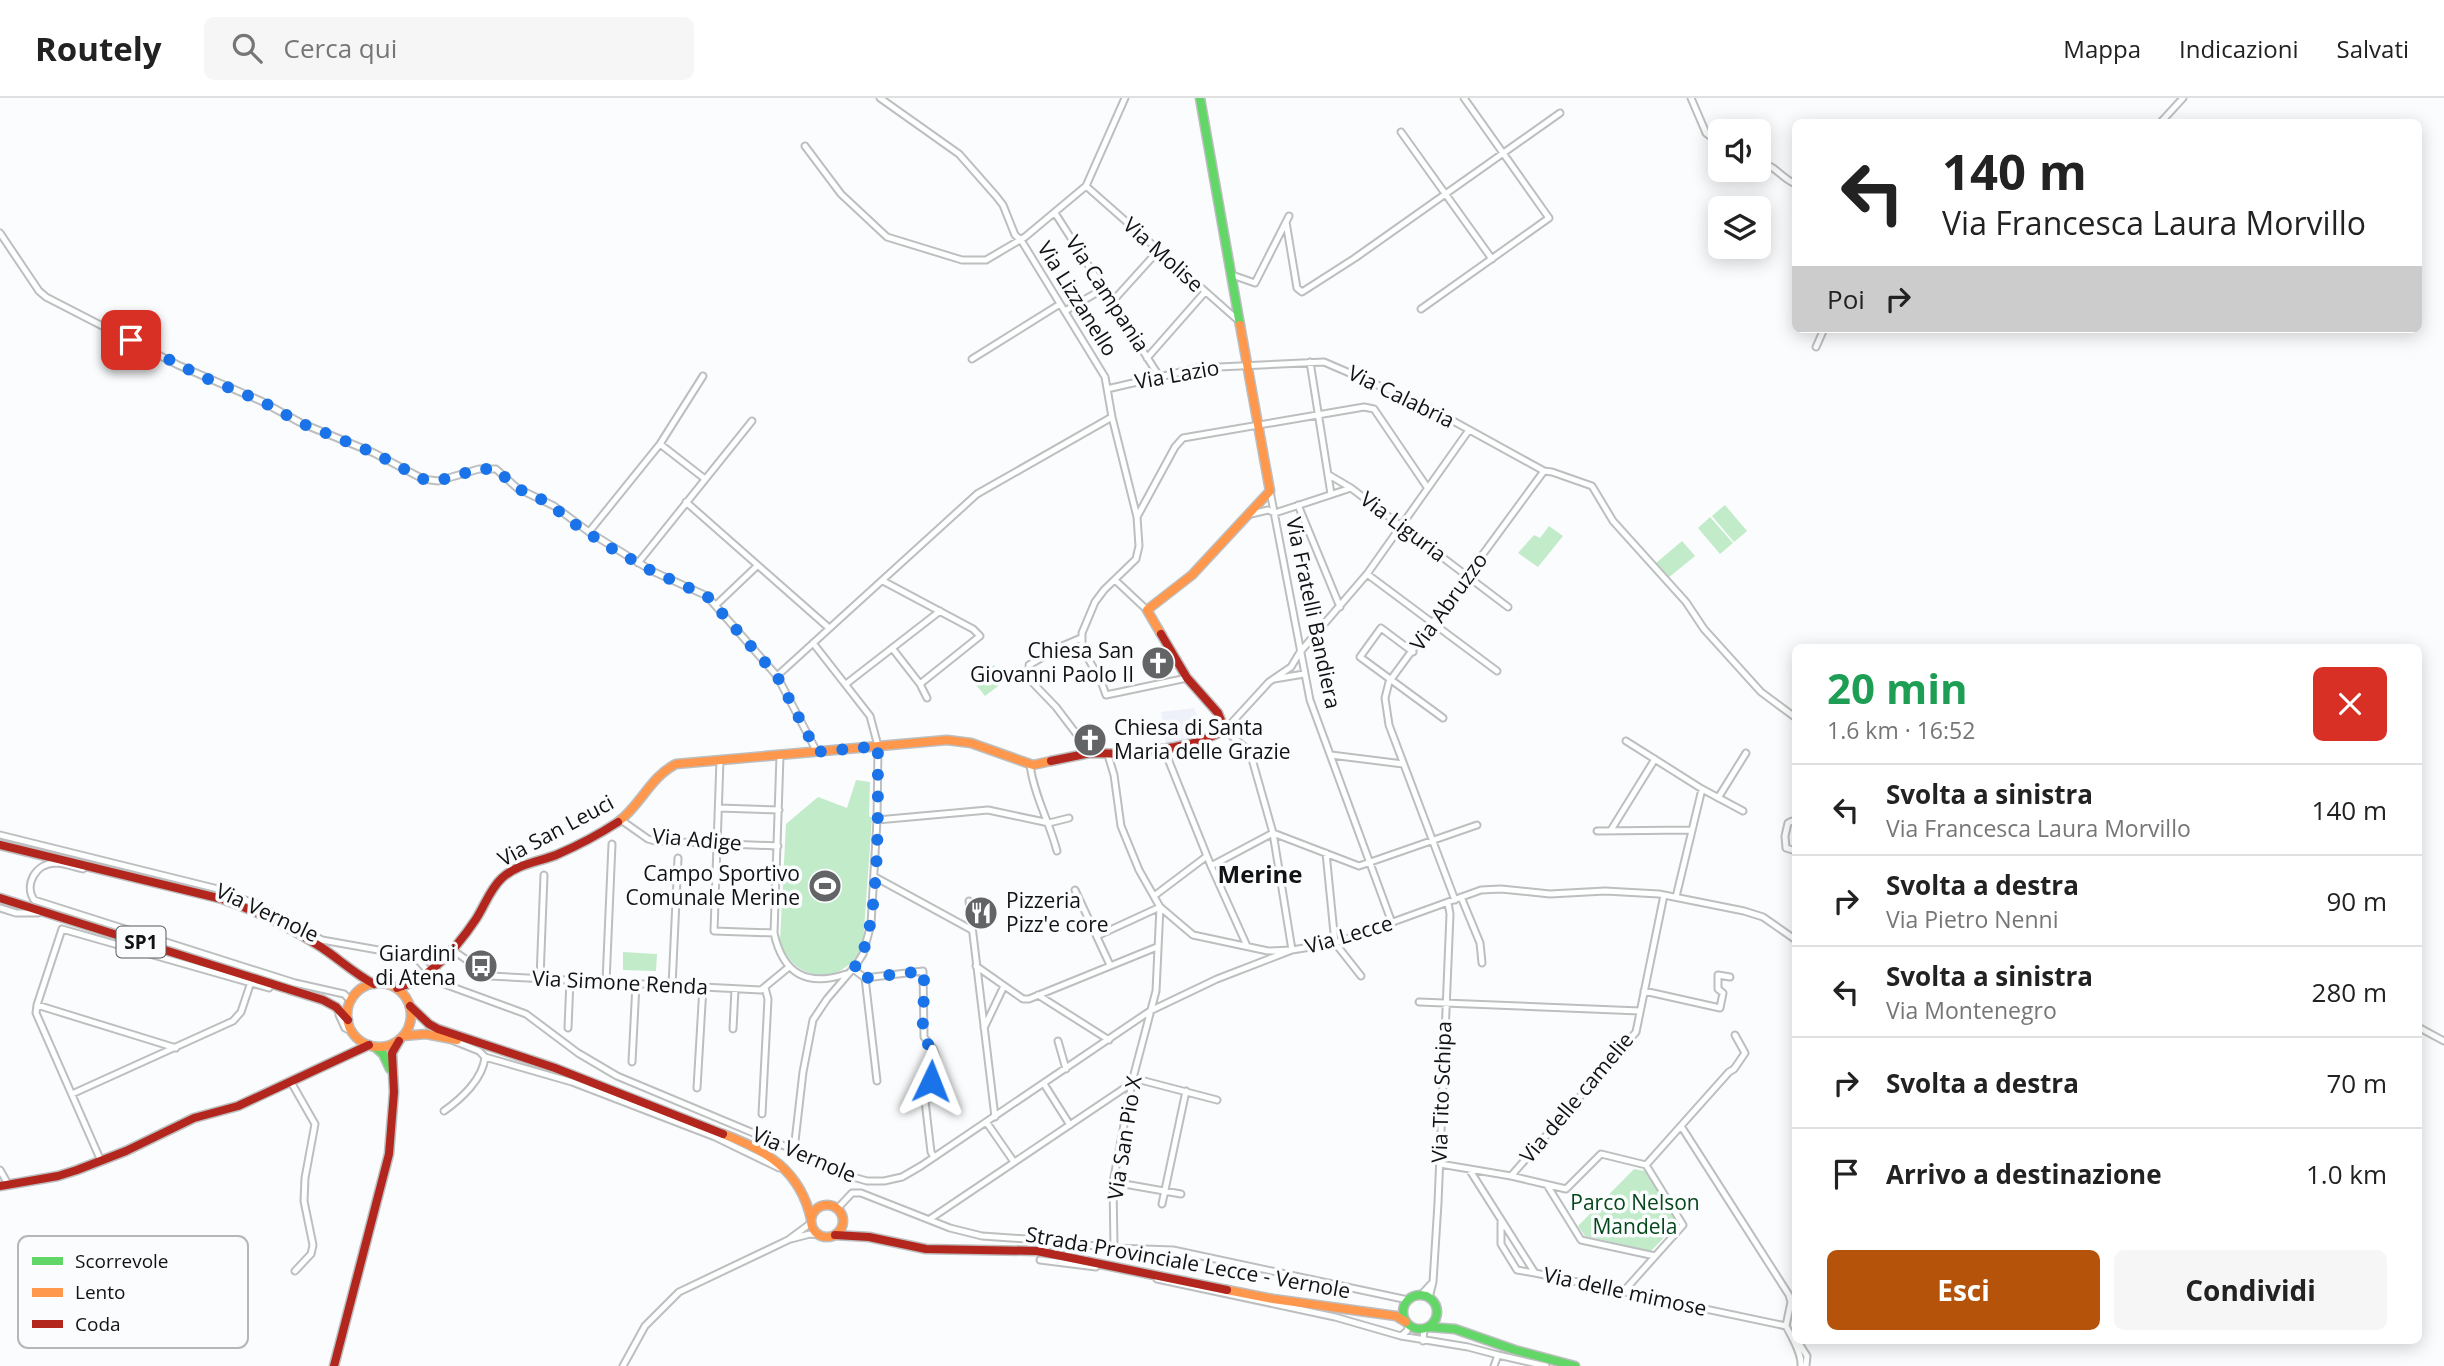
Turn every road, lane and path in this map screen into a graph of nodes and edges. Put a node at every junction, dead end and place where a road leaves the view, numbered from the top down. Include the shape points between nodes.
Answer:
1 (880, 98) edge
2 (1125, 98) edge
3 (1200, 98) edge
4 (1464, 98) edge
5 (1691, 98) edge
6 (2183, 98) edge
7 (1560, 113) dead end
8 (2164, 119) edge
9 (1401, 132) dead end
10 (1708, 135) edge
11 (805, 146) dead end
12 (1504, 153) junction
13 (1771, 166) edge
14 (1792, 182) edge
15 (1086, 186) junction
16 (1447, 194) junction
17 (1055, 213) junction
18 (0, 233) edge
19 (1021, 240) junction
20 (1158, 251) junction
21 (1492, 259) junction
22 (1232, 275) junction
23 (1103, 289) junction
24 (1205, 292) junction
25 (1111, 303) junction
26 (1060, 304) junction
27 (1421, 309) dead end
28 (1065, 311) junction
29 (1240, 322) junction
30 (1822, 333) edge
31 (1816, 346) dead end
32 (1147, 358) junction
33 (972, 359) dead end
34 (1310, 362) junction
35 (1248, 364) junction
36 (703, 376) dead end
37 (1159, 376) junction
38 (1107, 389) junction
39 (1318, 414) junction
40 (1112, 417) junction
41 (752, 421) dead end
42 (1257, 424) junction
43 (1469, 430) junction
44 (660, 443) junction
45 (1544, 471) junction
46 (1329, 475) junction
47 (705, 480) junction
48 (1427, 487) junction
49 (1351, 488) junction
50 (1270, 491) junction
51 (1331, 494) junction
52 (686, 502) junction
53 (1298, 505) junction
54 (1275, 513) junction
55 (1250, 514) junction
56 (1137, 517) junction
57 (1400, 525) junction
58 (589, 532) junction
59 (638, 562) junction
60 (757, 566) junction
61 (1367, 573) junction
62 (1469, 576) junction
63 (1115, 580) junction
64 (883, 581) junction
65 (716, 605) junction
66 (1340, 607) junction
67 (1508, 607) dead end
68 (1147, 610) junction
69 (940, 611) junction
70 (1434, 624) junction
71 (829, 628) junction
72 (1081, 638) junction
73 (813, 643) junction
74 (892, 648) junction
75 (1300, 652) junction
76 (1413, 652) junction
77 (1497, 671) dead end
78 (1304, 674) junction
79 (777, 676) junction
80 (1187, 678) junction
81 (1274, 679) junction
82 (1391, 680) junction
83 (846, 684) junction
84 (920, 684) junction
85 (927, 698) dead end
86 (1792, 715) edge
87 (1443, 718) dead end
88 (1225, 730) junction
89 (1078, 736) dead end
90 (1626, 741) dead end
91 (878, 746) junction
92 (1164, 749) junction
93 (817, 752) junction
94 (1746, 753) dead end
95 (1108, 755) junction
96 (1331, 755) junction
97 (780, 756) junction
98 (1655, 759) junction
99 (720, 760) junction
100 (1403, 764) junction
101 (1030, 765) junction
102 (1702, 789) junction
103 (1718, 798) junction
104 (719, 808) junction
105 (779, 810) junction
106 (1743, 811) dead end
107 (1069, 818) dead end
108 (621, 820) junction
109 (877, 820) junction
110 (1792, 822) edge
111 (1049, 823) junction
112 (1477, 825) dead end
113 (1611, 830) junction
114 (1691, 830) junction
115 (1597, 831) dead end
116 (1274, 834) junction
117 (0, 835) edge
118 (1432, 841) junction
119 (612, 844) dead end
120 (717, 844) junction
121 (0, 845) edge
122 (778, 846) junction
123 (1792, 850) edge
124 (1057, 851) dead end
125 (1326, 853) junction
126 (1207, 856) junction
127 (678, 858) dead end
128 (1370, 863) junction
129 (1211, 866) junction
130 (124, 874) junction
131 (544, 875) dead end
132 (875, 877) junction
133 (1074, 890) dead end
134 (1664, 895) junction
135 (1154, 896) junction
136 (1676, 897) junction
137 (0, 898) edge
138 (1455, 900) junction
139 (969, 901) dead end
140 (1160, 907) junction
141 (0, 908) edge
142 (44, 914) junction
143 (1392, 923) junction
144 (972, 930) junction
145 (774, 933) junction
146 (1097, 936) junction
147 (1792, 937) edge
148 (1335, 943) junction
149 (1247, 946) junction
150 (1157, 947) junction
151 (451, 949) junction
152 (1292, 950) junction
153 (441, 959) junction
154 (1482, 963) dead end
155 (1110, 965) junction
156 (976, 966) junction
157 (789, 967) junction
158 (428, 970) junction
159 (851, 971) junction
160 (439, 974) junction
161 (1361, 976) dead end
162 (1730, 977) dead end
163 (540, 978) junction
164 (865, 978) junction
165 (570, 980) junction
166 (416, 981) junction
167 (251, 982) junction
168 (444, 982) junction
169 (606, 982) junction
170 (374, 984) junction
171 (636, 984) junction
172 (672, 986) junction
173 (1004, 986) junction
174 (702, 987) junction
175 (397, 988) junction
176 (765, 988) junction
177 (735, 989) junction
178 (1644, 992) junction
179 (1038, 995) junction
180 (351, 1001) junction
181 (1419, 1002) dead end
182 (409, 1003) junction
183 (1446, 1003) junction
184 (37, 1005) junction
185 (1152, 1010) junction
186 (1640, 1011) junction
187 (348, 1020) junction
188 (568, 1028) dead end
189 (984, 1028) junction
190 (733, 1029) dead end
191 (2422, 1029) edge
192 (353, 1033) junction
193 (1735, 1035) dead end
194 (401, 1038) junction
195 (452, 1039) junction
196 (1109, 1040) junction
197 (1058, 1041) dead end
198 (2444, 1041) edge
199 (372, 1046) junction
200 (176, 1048) junction
201 (500, 1051) junction
202 (340, 1057) junction
203 (485, 1057) junction
204 (499, 1061) junction
205 (632, 1062) dead end
206 (484, 1065) junction
207 (1066, 1069) junction
208 (392, 1075) junction
209 (1133, 1080) junction
210 (877, 1081) dead end
211 (291, 1082) junction
212 (1044, 1084) junction
213 (697, 1088) dead end
214 (1186, 1091) junction
215 (72, 1094) junction
216 (1217, 1100) dead end
217 (444, 1111) dead end
218 (762, 1114) dead end
219 (995, 1117) junction
220 (987, 1122) junction
221 (1070, 1125) junction
222 (1681, 1126) junction
223 (794, 1150) junction
224 (934, 1157) junction
225 (101, 1161) junction
226 (1014, 1163) junction
227 (1440, 1164) junction
228 (1646, 1165) junction
229 (1469, 1169) junction
230 (0, 1170) edge
231 (788, 1173) junction
232 (1511, 1176) junction
233 (1113, 1182) junction
234 (4, 1185) edge
235 (1547, 1185) junction
236 (801, 1189) junction
237 (1165, 1191) junction
238 (1181, 1194) dead end
239 (1162, 1204) dead end
240 (825, 1205) junction
241 (837, 1209) junction
242 (930, 1219) junction
243 (843, 1220) junction
244 (1501, 1220) junction
245 (811, 1221) junction
246 (820, 1235) junction
247 (835, 1235) junction
248 (869, 1237) junction
249 (788, 1240) junction
250 (1114, 1248) junction
251 (1656, 1256) junction
252 (1040, 1259) dead end
253 (295, 1271) dead end
254 (1535, 1273) junction
255 (1624, 1291) junction
256 (1425, 1296) junction
257 (1406, 1303) junction
258 (1437, 1312) junction
259 (1376, 1313) junction
260 (1407, 1324) junction
261 (1786, 1326) junction
262 (1426, 1328) junction
263 (1458, 1329) junction
264 (1792, 1334) edge
265 (1401, 1336) junction
266 (1423, 1340) junction
267 (1794, 1344) edge
268 (1799, 1344) edge
269 (1498, 1355) junction
270 (334, 1366) edge
271 (623, 1366) edge
272 (1494, 1366) edge
273 (1546, 1366) edge
274 (1575, 1366) edge
275 (1801, 1366) edge
276 (1806, 1366) edge

1 - 19 street, Via Lizzanello via 958,154 1003,205
2 - 15 street
3 - 22 main road, Via Fratelli Bandiera
4 - 12 street
5 - 10 street
6 - 8 street
7 - 12 street
9 - 16 street
11 - 19 street via 841,194 887,237 962,260 986,260
12 - 16 street
12 - 21 street via 1549,218
13 - 14 street
15 - 17 street
15 - 20 street, Via Molise
16 - 21 street
16 - 22 street via 1302,292 1297,288 1287,219 1255,283
17 - 19 street
17 - 23 street, Via Campania
18 - 58 street via 39,291 91,321 423,479 438,481 496,469 517,488 547,502
19 - 26 street, Via Lizzanello
20 - 24 street, Via Molise
20 - 25 street
21 - 27 street
22 - 29 main road, Via Fratelli Bandiera
23 - 25 street, Via Campania
23 - 28 street
24 - 29 street, Via Molise
24 - 32 street
25 - 32 street, Via Campania
26 - 28 street, Via Lizzanello
26 - 33 street
28 - 38 street, Via Lizzanello via 1105,377
29 - 35 main road, Via Fratelli Bandiera
30 - 31 street
32 - 37 street, Via Campania
34 - 35 street, Via Calabria
34 - 39 street
34 - 43 street, Via Calabria via 1331,364 1360,376
35 - 37 street, Via Lazio
35 - 42 main road, Via Fratelli Bandiera
36 - 44 street
37 - 38 street, Via Lazio
38 - 40 street, Via Lizzanello
39 - 42 street
39 - 46 street
39 - 48 street via 1371,407
40 - 56 street, Via Lizzanello
40 - 64 street via 977,494
41 - 47 street
42 - 50 main road, Via Fratelli Bandiera
42 - 56 street via 1183,438
43 - 45 street, Via Calabria
43 - 48 street
44 - 47 street
44 - 58 street
45 - 62 street, Via Abruzzo
45 - 86 street, Via Calabria via 1592,486 1613,521 1686,602 1704,629 1761,692
46 - 49 street, Via Liguria
46 - 51 street
47 - 52 street
48 - 57 street
49 - 51 street
49 - 57 street, Via Liguria
50 - 54 street, Via Fratelli Bandiera
50 - 55 main road
51 - 53 street
52 - 59 street
52 - 60 street
53 - 54 street
53 - 66 street
54 - 55 street
54 - 75 street, Via Fratelli Bandiera
55 - 68 main road via 1192,575
56 - 63 street, Via Lizzanello via 1136,559
57 - 61 street
57 - 62 street, Via Liguria
58 - 59 street
59 - 65 street via 697,590
60 - 65 street
60 - 71 street
61 - 66 street
61 - 70 street
62 - 67 street, Via Liguria
62 - 70 street, Via Abruzzo
63 - 68 street
63 - 72 street, Via Lizzanello via 1096,602
64 - 69 street
64 - 71 street
65 - 79 street
66 - 75 street
68 - 80 main road
69 - 74 street
69 - 84 street via 979,636
70 - 76 street, Via Abruzzo
70 - 77 street
71 - 73 street
72 - 80 street via 1106,695
72 - 89 street via 1029,665 1030,680
73 - 79 street
73 - 83 street
74 - 83 street
74 - 84 street
75 - 78 street, Via Fratelli Bandiera
75 - 81 street via 1291,667
76 - 82 street, Via Abruzzo
76 - 82 street via 1381,628 1360,657
78 - 81 street
78 - 96 street, Via Fratelli Bandiera
79 - 93 street
80 - 88 main road via 1218,713
81 - 88 street
82 - 87 street
82 - 100 street via 1386,716
83 - 91 street via 870,716
84 - 85 street
88 - 92 main road
88 - 116 street via 1250,752
90 - 98 street
91 - 93 main road, Via San Leuci
91 - 101 main road, Via San Leuci via 958,741
91 - 109 street
92 - 95 main road
92 - 126 street
93 - 97 main road, Via San Leuci
94 - 103 street
95 - 101 main road via 1090,753
95 - 135 street, Via Lecce via 1121,826
96 - 100 street
96 - 128 street, Via Fratelli Bandiera
97 - 99 main road, Via San Leuci
97 - 105 street
98 - 102 street
98 - 113 street
99 - 104 street
99 - 108 main road, Via San Leuci via 667,767
100 - 118 street
101 - 111 street via 1033,787
102 - 103 street
102 - 114 street
103 - 106 street
104 - 105 street
104 - 120 street
105 - 122 street
107 - 111 street
108 - 120 street, Via Adige via 655,841
108 - 151 main road, Via San Leuci via 564,851 507,873
109 - 111 street via 988,810
109 - 132 street
110 - 123 street via 1785,836 1787,848
111 - 124 street
112 - 118 street
113 - 114 street
113 - 115 street
114 - 136 street
116 - 125 street
116 - 129 street
116 - 152 street
117 - 158 street, Via Vernole via 214,888 256,904 322,940 412,956
118 - 128 street
118 - 138 street
119 - 169 street
120 - 122 street, Via Adige
120 - 145 street via 714,931
121 - 130 main road
122 - 145 street
125 - 128 street via 1359,866
125 - 148 street
126 - 129 street
126 - 135 street
127 - 172 street
128 - 143 street, Via Fratelli Bandiera
129 - 149 street
130 - 170 main road via 248,908 316,944
130 - 180 street via 55,863 36,874 29,892 34,901 283,980 344,993
131 - 163 street
132 - 144 street
132 - 159 street via 868,939
133 - 146 street
134 - 136 street, Via Lecce
134 - 138 street, Via Lecce via 1501,889 1481,890
134 - 178 street, Via delle camelie
135 - 140 street, Via Lecce
136 - 147 street, Via Lecce via 1763,917
137 - 142 main road, SP1
138 - 143 street, Via Lecce
138 - 154 street via 1480,943
138 - 183 street, Via Tito Schipa via 1450,914
139 - 144 street
140 - 146 street
140 - 149 street, Via Lecce via 1193,935
140 - 150 street
141 - 142 street
142 - 187 main road, SP1 via 323,1000
143 - 148 street, Via Lecce
144 - 156 street
145 - 157 street via 777,950
146 - 155 street
148 - 152 street, Via Lecce
148 - 161 street
149 - 152 street, Via Lecce
150 - 155 street
150 - 185 street
151 - 153 main road, Via San Leuci
151 - 163 street, Via Simone Renda via 490,976
152 - 185 street, Via Vernole
153 - 158 main road, Via San Leuci
153 - 160 street
155 - 179 street
156 - 173 street
156 - 189 street
157 - 159 street via 813,980
157 - 176 street
158 - 160 street, Via Vernole
158 - 166 main road, Via San Leuci
158 - 168 street, Via Vernole via 436,981
159 - 164 street
159 - 223 street via 813,1020
160 - 168 street
162 - 178 street via 1718,975 1718,989 1723,993 1720,1008
163 - 165 street, Via Simone Renda
164 - 210 street
164 - 224 street via 923,971 924,1037 936,1058 925,1108
165 - 169 street, Via Simone Renda
165 - 188 street
166 - 175 main road
166 - 182 main road
167 - 184 street via 62,929
167 - 192 street via 335,1010
167 - 200 street via 238,1017
168 - 223 street, Via Vernole via 526,1014 617,1076
169 - 171 street, Via Simone Renda
170 - 175 main road
170 - 180 main road via 359,990
171 - 172 street, Via Simone Renda
171 - 205 street
172 - 174 street, Via Simone Renda
173 - 179 street via 1023,999
173 - 189 street
174 - 177 street, Via Simone Renda
174 - 213 street
175 - 182 main road
176 - 177 street, Via Simone Renda
176 - 218 street
177 - 190 street
178 - 186 street, Via delle camelie
179 - 196 street
180 - 187 main road
181 - 183 street
182 - 194 main road via 410,1025
182 - 201 main road via 429,1024
183 - 186 street
183 - 227 street, Via Tito Schipa
184 - 200 street
184 - 215 street via 37,1015
185 - 196 street, Via Vernole
185 - 209 street, Via San Pio X
186 - 232 street, Via delle camelie via 1633,1037
187 - 192 main road
189 - 219 street
191 - 198 street
192 - 199 main road
192 - 202 main road
193 - 222 street via 1745,1053
194 - 195 main road via 426,1034
194 - 199 main road via 391,1045
194 - 208 main road via 392,1053
195 - 201 main road
195 - 203 street
196 - 207 street, Via Vernole
197 - 207 street
199 - 202 main road
199 - 208 main road via 388,1062
200 - 215 street
201 - 231 main road via 755,1146
202 - 211 main road
203 - 204 street
203 - 206 street
204 - 206 street
204 - 231 street via 572,1082 715,1137
206 - 217 street via 463,1096
207 - 212 street, Via Vernole
208 - 270 main road via 389,1154
209 - 214 street
209 - 221 street
209 - 233 street, Via San Pio X
211 - 225 main road via 194,1118
211 - 253 street via 315,1125 304,1201 313,1245
212 - 219 street, Via Vernole
212 - 221 street
214 - 216 street
214 - 237 street
215 - 225 street
219 - 220 street, Via Vernole
220 - 224 street, Via Vernole
220 - 226 street
221 - 226 street
222 - 228 street
222 - 261 street via 1791,1298
223 - 224 street, Via Vernole via 846,1175 874,1181 902,1177
225 - 234 main road via 58,1176
226 - 242 street
227 - 229 street
227 - 256 street, Via Tito Schipa via 1433,1282
228 - 235 street via 1601,1154 1566,1189
228 - 251 street via 1683,1225
229 - 232 street
229 - 244 street, Via delle mimose
230 - 234 street
231 - 236 main road
232 - 235 street
233 - 237 street
233 - 250 street, Via San Pio X
235 - 251 street via 1581,1240
236 - 240 main road
236 - 245 main road
237 - 238 street
237 - 239 street
240 - 241 main road
240 - 245 main road
241 - 242 street via 852,1194 861,1193
241 - 243 main road, Strada Provinciale Lecce - Vernole
242 - 250 street via 982,1236
243 - 247 main road
243 - 248 main road, Strada Provinciale Lecce - Vernole
244 - 254 street, Via delle mimose
244 - 254 street via 1501,1244 1517,1270
245 - 246 main road
245 - 249 street
246 - 247 main road, Strada Provinciale Lecce - Vernole
246 - 249 street
247 - 248 main road, Strada Provinciale Lecce - Vernole
248 - 259 main road, Strada Provinciale Lecce - Vernole via 926,1249 1037,1251 1273,1299
249 - 271 street via 679,1292 645,1326
250 - 257 street via 1173,1250
251 - 255 street
252 - 265 street via 1335,1317
254 - 255 street, Via delle mimose
255 - 261 street, Via delle mimose
256 - 257 main road, Strada Provinciale Lecce - Vernole
256 - 258 main road, Strada Provinciale Lecce - Vernole
257 - 259 main road, Strada Provinciale Lecce - Vernole
257 - 260 main road via 1403,1317
258 - 262 main road
258 - 263 main road, Strada Provinciale Lecce - Vernole
259 - 260 main road, Strada Provinciale Lecce - Vernole via 1396,1316
260 - 262 main road, Strada Provinciale Lecce - Vernole
260 - 265 street
261 - 264 street
262 - 263 main road, Strada Provinciale Lecce - Vernole via 1444,1325
262 - 266 street
263 - 274 main road, Strada Provinciale Lecce - Vernole
265 - 266 street
266 - 269 street
267 - 275 street
268 - 276 street via 1807,1356
269 - 272 street
269 - 273 street

